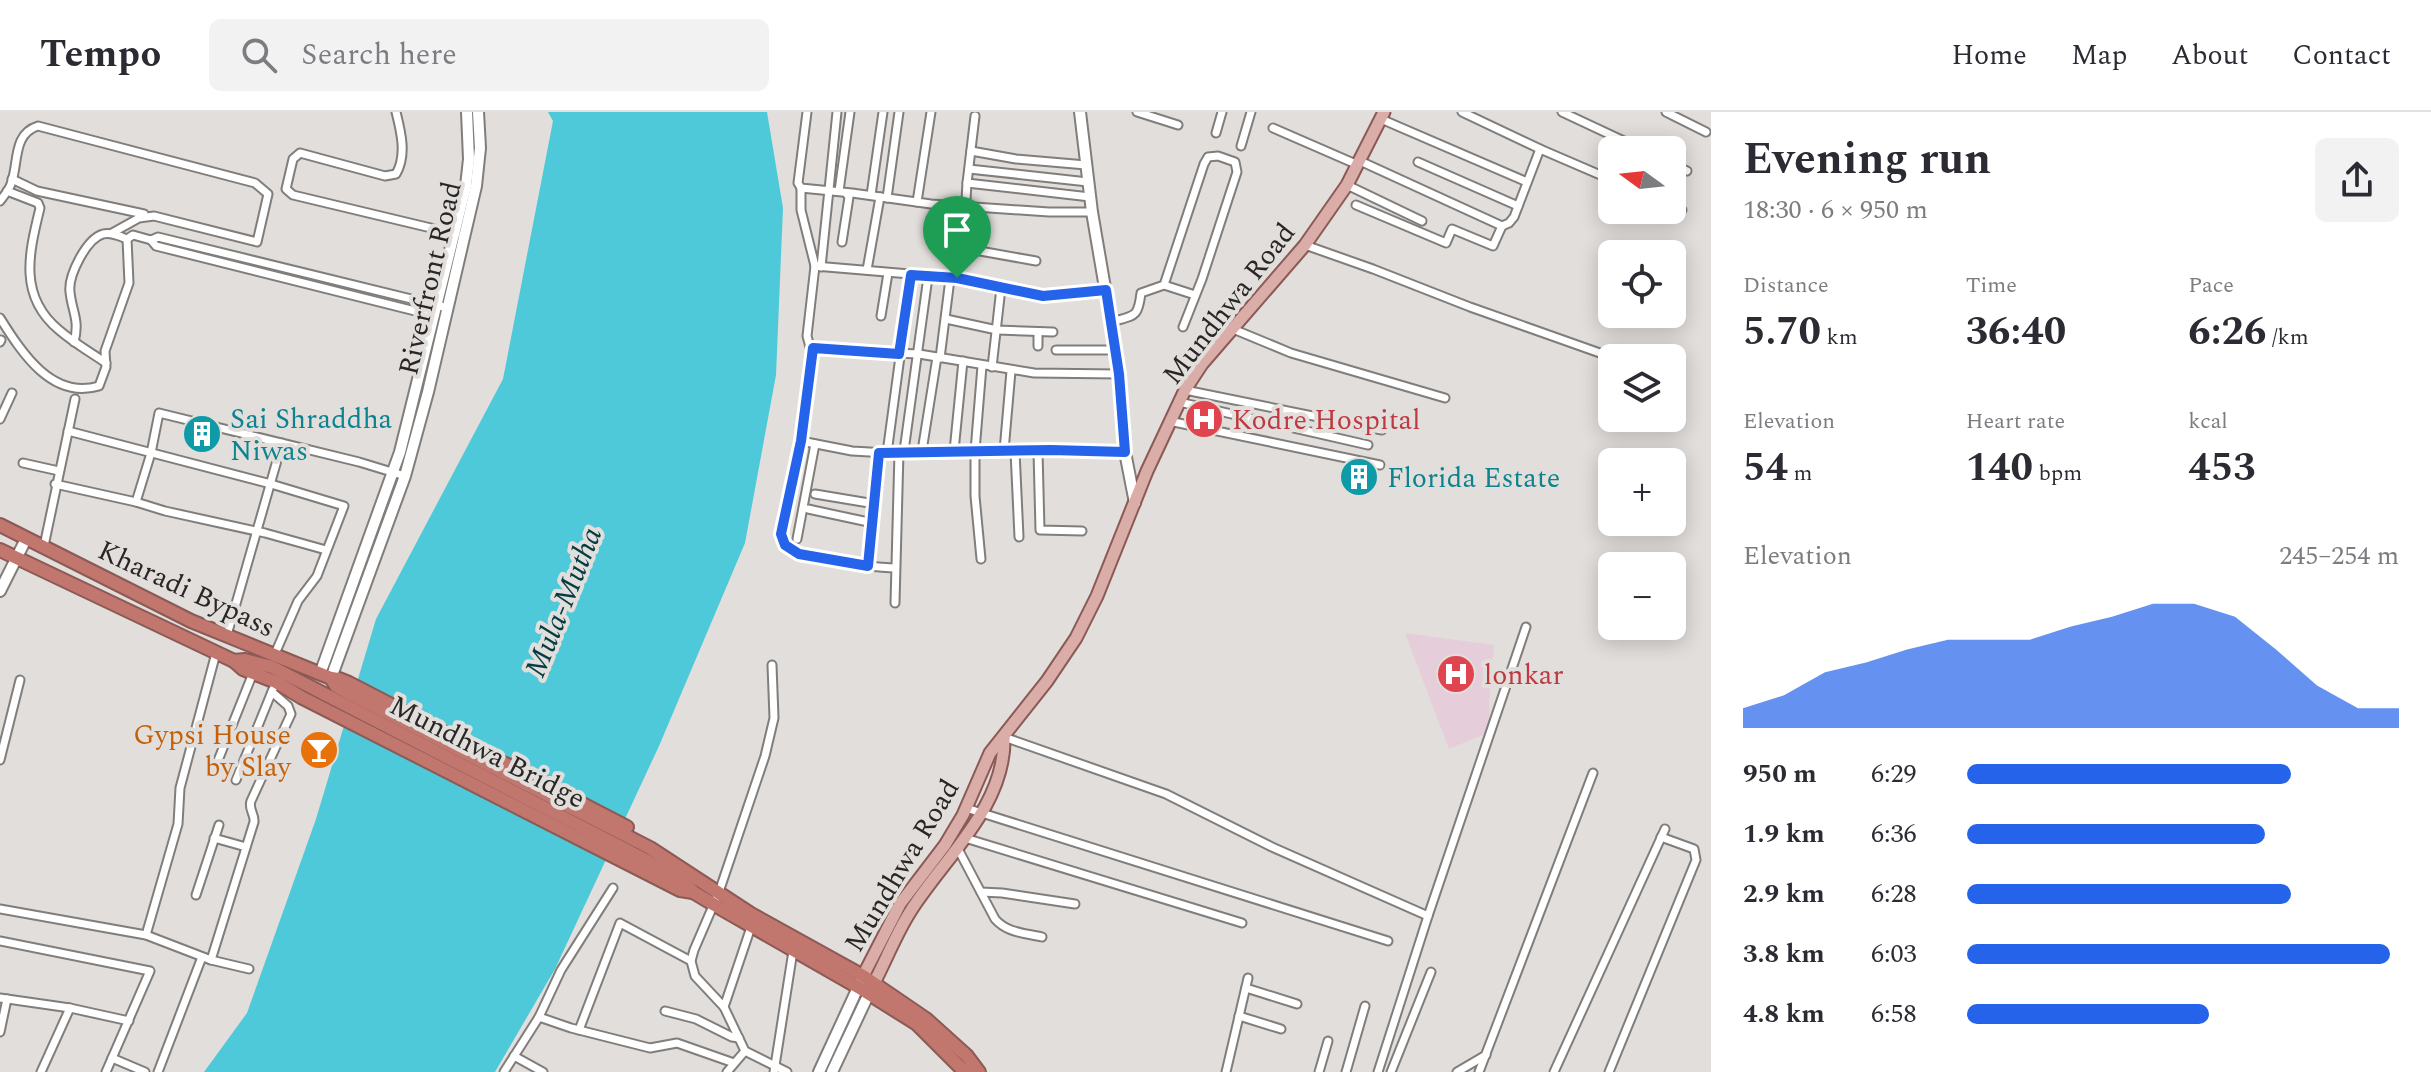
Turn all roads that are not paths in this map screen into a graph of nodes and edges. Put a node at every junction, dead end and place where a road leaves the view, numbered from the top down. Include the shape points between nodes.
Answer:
1 (396, 112) edge
2 (467, 112) edge
3 (478, 112) edge
4 (807, 112) edge
5 (837, 112) edge
6 (850, 112) edge
7 (883, 112) edge
8 (899, 112) edge
9 (931, 112) edge
10 (1080, 112) edge
11 (1137, 112) edge
12 (1222, 112) edge
13 (1251, 112) edge
14 (1462, 112) edge
15 (1562, 112) edge
16 (1666, 112) edge
17 (1478, 115) edge
18 (975, 116) dead end
19 (1382, 116) edge
20 (1178, 125) dead end
21 (1273, 128) dead end
22 (835, 129) junction
23 (848, 131) junction
24 (1706, 132) dead end
25 (1216, 133) dead end
26 (1613, 136) edge
27 (1241, 146) dead end
28 (1540, 149) junction
29 (971, 151) junction
30 (1418, 162) dead end
31 (1359, 163) junction
32 (1086, 165) junction
33 (969, 169) junction
34 (1598, 174) edge
35 (12, 179) junction
36 (1088, 182) junction
37 (1527, 182) junction
38 (967, 183) junction
39 (1347, 185) junction
40 (801, 188) junction
41 (7, 191) junction
42 (827, 191) junction
43 (843, 192) junction
44 (879, 197) junction
45 (1090, 197) junction
46 (0, 201) edge
47 (917, 202) junction
48 (1356, 205) dead end
49 (1518, 206) junction
50 (966, 207) junction
51 (1092, 212) junction
52 (154, 216) junction
53 (1422, 221) dead end
54 (1502, 226) junction
55 (112, 233) junction
56 (460, 234) junction
57 (127, 239) junction
58 (151, 240) junction
59 (842, 242) dead end
60 (1305, 245) junction
61 (963, 248) junction
62 (247, 259) junction
63 (1036, 261) dead end
64 (818, 267) junction
65 (246, 269) junction
66 (867, 270) junction
67 (888, 273) junction
68 (911, 275) junction
69 (928, 277) junction
70 (954, 278) junction
71 (1164, 285) junction
72 (1001, 288) junction
73 (1106, 290) junction
74 (1195, 295) junction
75 (441, 312) junction
76 (881, 316) dead end
77 (0, 318) edge
78 (946, 319) junction
79 (1111, 322) junction
80 (1183, 327) dead end
81 (1233, 329) junction
82 (997, 330) junction
83 (1038, 332) junction
84 (1053, 332) dead end
85 (74, 342) junction
86 (1038, 346) dead end
87 (813, 348) junction
88 (1056, 350) dead end
89 (1116, 350) junction
90 (1598, 352) edge
91 (899, 354) junction
92 (919, 354) junction
93 (938, 357) junction
94 (963, 361) junction
95 (106, 363) junction
96 (982, 366) junction
97 (992, 367) junction
98 (1011, 371) junction
99 (1119, 374) junction
100 (1185, 390) junction
101 (12, 393) dead end
102 (1445, 398) dead end
103 (75, 399) dead end
104 (1179, 402) junction
105 (0, 419) edge
106 (1169, 421) junction
107 (1382, 430) dead end
108 (68, 431) junction
109 (801, 441) junction
110 (282, 443) junction
111 (815, 444) junction
112 (1368, 445) dead end
113 (922, 451) junction
114 (954, 451) junction
115 (975, 451) junction
116 (1004, 451) junction
117 (1015, 451) junction
118 (1038, 451) junction
119 (902, 452) junction
120 (1125, 452) junction
121 (151, 453) junction
122 (883, 453) junction
123 (23, 463) dead end
124 (1380, 465) dead end
125 (59, 471) junction
126 (400, 474) junction
127 (55, 484) junction
128 (271, 484) junction
129 (815, 494) dead end
130 (136, 502) junction
131 (875, 504) junction
132 (1135, 505) junction
133 (808, 509) dead end
134 (873, 523) junction
135 (0, 525) edge
136 (258, 531) junction
137 (1082, 531) dead end
138 (1019, 537) dead end
139 (26, 539) junction
140 (797, 539) dead end
141 (44, 546) junction
142 (0, 550) edge
143 (326, 550) junction
144 (15, 557) junction
145 (981, 559) dead end
146 (868, 566) junction
147 (894, 568) junction
148 (0, 591) edge
149 (895, 603) dead end
150 (1526, 627) dead end
151 (227, 635) junction
152 (216, 653) junction
153 (274, 656) junction
154 (234, 661) junction
155 (772, 665) dead end
156 (253, 673) junction
157 (325, 676) junction
158 (20, 680) dead end
159 (274, 687) junction
160 (306, 692) junction
161 (0, 719) edge
162 (9, 721) junction
163 (1004, 737) junction
164 (0, 760) edge
165 (215, 768) dead end
166 (1593, 773) dead end
167 (236, 780) dead end
168 (966, 808) junction
169 (981, 813) junction
170 (219, 825) dead end
171 (214, 838) junction
172 (961, 843) junction
173 (246, 847) junction
174 (646, 854) junction
175 (613, 888) dead end
176 (981, 892) junction
177 (196, 895) dead end
178 (716, 898) junction
179 (1075, 904) dead end
180 (0, 909) edge
181 (1428, 916) junction
182 (1242, 923) dead end
183 (751, 927) junction
184 (146, 935) junction
185 (1042, 937) dead end
186 (0, 941) edge
187 (1388, 941) dead end
188 (793, 951) junction
189 (207, 958) junction
190 (691, 961) junction
191 (249, 969) dead end
192 (1431, 972) dead end
193 (1248, 978) dead end
194 (866, 985) junction
195 (1246, 988) junction
196 (3, 998) edge
197 (1297, 1004) dead end
198 (1365, 1006) dead end
199 (724, 1007) junction
200 (70, 1008) junction
201 (665, 1011) dead end
202 (1239, 1016) junction
203 (539, 1017) junction
204 (129, 1021) junction
205 (1281, 1029) dead end
206 (579, 1030) junction
207 (0, 1032) edge
208 (739, 1038) junction
209 (1328, 1041) dead end
210 (745, 1051) junction
211 (1486, 1055) junction
212 (514, 1056) junction
213 (112, 1058) junction
214 (734, 1063) junction
215 (774, 1070) edge
216 (41, 1072) edge
217 (106, 1072) edge
218 (145, 1072) edge
219 (158, 1072) edge
220 (504, 1072) edge
221 (543, 1072) edge
222 (727, 1072) edge
223 (787, 1072) edge
224 (819, 1072) edge
225 (832, 1072) edge
226 (965, 1072) edge
227 (979, 1072) edge
228 (1226, 1072) edge
229 (1319, 1072) edge
230 (1346, 1072) edge
231 (1378, 1072) edge
232 (1391, 1072) edge
233 (1457, 1072) edge
234 (1479, 1072) edge
235 (1554, 1072) edge
236 (1609, 1072) edge

1 - 56 street via 402,149 396,174 385,176 298,153 286,189 293,195
2 - 56 street, Riverfront Road via 469,159
3 - 56 street, Riverfront Road via 476,186
4 - 40 street
5 - 22 street
6 - 23 street
7 - 44 street
8 - 44 street
9 - 47 street
10 - 32 street
11 - 20 street
12 - 25 street
13 - 27 street
14 - 17 street
15 - 26 street
16 - 24 street
17 - 28 street
18 - 29 street
19 - 31 main road, Mundhwa Road
19 - 37 street
21 - 31 street
22 - 23 street
22 - 42 street
23 - 43 street
28 - 34 street
28 - 37 street
29 - 32 street
29 - 33 street
30 - 49 street
31 - 39 main road, Mundhwa Road
31 - 54 street
32 - 36 street
33 - 36 street
33 - 38 street
35 - 41 street
35 - 52 street via 37,191
35 - 52 street via 23,134 38,126 255,183 268,194 257,242
36 - 45 street
37 - 49 street
38 - 45 street
38 - 50 street
39 - 53 street
39 - 60 main road, Mundhwa Road
40 - 42 street
40 - 64 street via 801,210
41 - 46 street
41 - 85 street via 38,203 30,279 46,317
42 - 43 street
42 - 64 street
43 - 44 street
43 - 59 street via 849,197
44 - 47 street
44 - 66 street
45 - 51 street
47 - 50 street
48 - 54 street via 1446,243 1452,229 1493,246
49 - 54 street
50 - 51 street
50 - 61 street
51 - 73 street
52 - 55 street
55 - 57 street
55 - 85 street via 100,234 75,267 69,289 78,327
56 - 75 street, Riverfront Road
57 - 58 street via 133,235
57 - 95 street via 129,283 105,351
58 - 62 street via 158,237
58 - 65 street via 156,246
60 - 81 main road, Mundhwa Road
60 - 90 street
61 - 63 street
61 - 70 street
62 - 65 street
62 - 75 street
64 - 66 street
64 - 87 street via 807,336
65 - 75 street
66 - 67 street
67 - 68 street
67 - 76 street
68 - 69 street
68 - 91 street
69 - 70 street
69 - 92 street
70 - 72 street
70 - 78 street
71 - 74 street
71 - 74 street via 1204,164 1208,157 1218,156 1235,162 1237,172
71 - 79 street via 1141,293 1135,315
72 - 73 street via 1043,296
72 - 82 street
73 - 79 street
74 - 80 street
75 - 126 street, Riverfront Road
77 - 95 street via 21,352 67,388 99,386
78 - 82 street
78 - 93 street
79 - 89 street
81 - 100 main road, Mundhwa Road
81 - 102 street via 1291,353
82 - 83 street
82 - 97 street
83 - 84 street
83 - 86 street
85 - 95 street
87 - 91 street
87 - 109 street
88 - 89 street
89 - 99 street
91 - 92 street
91 - 122 street
92 - 93 street
92 - 119 street
93 - 94 street
93 - 113 street
94 - 96 street
94 - 114 street
96 - 97 street
96 - 115 street
97 - 98 street
98 - 99 street
98 - 116 street
99 - 120 street
100 - 104 main road, Mundhwa Road
100 - 107 street
101 - 105 street
103 - 108 street
104 - 106 main road, Mundhwa Road
104 - 112 street
106 - 124 street
106 - 132 main road, Mundhwa Road
108 - 121 street
108 - 125 street
109 - 111 street
109 - 146 street via 781,534 785,545 799,554
110 - 121 street via 159,413
110 - 126 street
110 - 128 street
111 - 122 street
111 - 140 street
113 - 114 street
113 - 119 street
114 - 115 street
115 - 116 street
115 - 145 street
116 - 117 street
117 - 118 street
117 - 138 street
118 - 120 street
118 - 137 street via 1040,530
119 - 122 street
119 - 147 street
120 - 132 street
121 - 128 street
121 - 130 street
122 - 131 street
123 - 125 street
125 - 127 street
126 - 157 street, Riverfront Road
127 - 130 street
127 - 141 street
128 - 136 street
128 - 143 street via 344,506
129 - 131 street
130 - 136 street
131 - 134 street
132 - 163 main road, Mundhwa Road via 1076,638
133 - 134 street
134 - 146 street
135 - 139 highway, Kharadi Bypass
136 - 143 street
136 - 151 street
139 - 141 highway, Kharadi Bypass
139 - 144 street
141 - 151 highway, Kharadi Bypass
142 - 144 highway, Kharadi Bypass
143 - 153 street
144 - 148 street
144 - 152 highway, Kharadi Bypass
146 - 147 street
147 - 149 street
150 - 181 street
151 - 153 highway, Kharadi Bypass
152 - 154 highway, Kharadi Bypass
152 - 184 street via 180,788 178,824
153 - 157 highway, Kharadi Bypass
154 - 156 highway
154 - 160 highway, Kharadi Bypass via 272,667
155 - 178 street via 774,718 765,756
156 - 159 highway
156 - 165 street
157 - 174 highway, Kharadi Bypass via 339,679
158 - 162 street
159 - 160 highway
159 - 167 street
159 - 173 street via 291,714 250,803 255,818
160 - 174 highway, Mundhwa Bridge
161 - 162 street
162 - 164 street
163 - 168 main road, Mundhwa Road via 990,753
163 - 169 main road, Mundhwa Road via 1004,755
163 - 181 street via 1166,794
166 - 211 street
168 - 169 street
168 - 194 main road, Mundhwa Road via 900,904
169 - 172 main road, Mundhwa Road
169 - 187 street
170 - 171 street
171 - 173 street
171 - 177 street
172 - 176 street
172 - 182 street
172 - 194 main road, Mundhwa Road via 909,913
173 - 189 street
174 - 178 highway via 693,892
174 - 178 highway via 703,880
175 - 203 street via 561,970
176 - 179 street
176 - 185 street via 1001,925
178 - 183 highway
178 - 190 street
178 - 194 highway
180 - 184 street
181 - 231 street
183 - 188 highway
183 - 199 street
184 - 189 street
186 - 204 street via 150,971
188 - 194 highway
188 - 215 street
189 - 191 street
189 - 219 street
190 - 199 street via 695,976
190 - 206 street via 620,923
192 - 232 street
193 - 195 street
194 - 224 street
194 - 225 street, Mundhwa Road
194 - 226 highway via 917,1024
194 - 227 highway via 926,1019
195 - 197 street
195 - 202 street
196 - 200 street
196 - 207 street
198 - 230 street
199 - 208 street
200 - 204 street
200 - 216 street
201 - 208 street
202 - 205 street
202 - 228 street
203 - 206 street
203 - 212 street
204 - 213 street
206 - 214 street via 650,1048 677,1043
208 - 210 street
209 - 229 street
210 - 214 street
210 - 215 street
211 - 233 street
211 - 234 street
212 - 220 street
212 - 221 street
213 - 217 street
213 - 218 street
214 - 222 street
215 - 223 street
235 - 236 street via 1663,833 1694,849 1696,860

